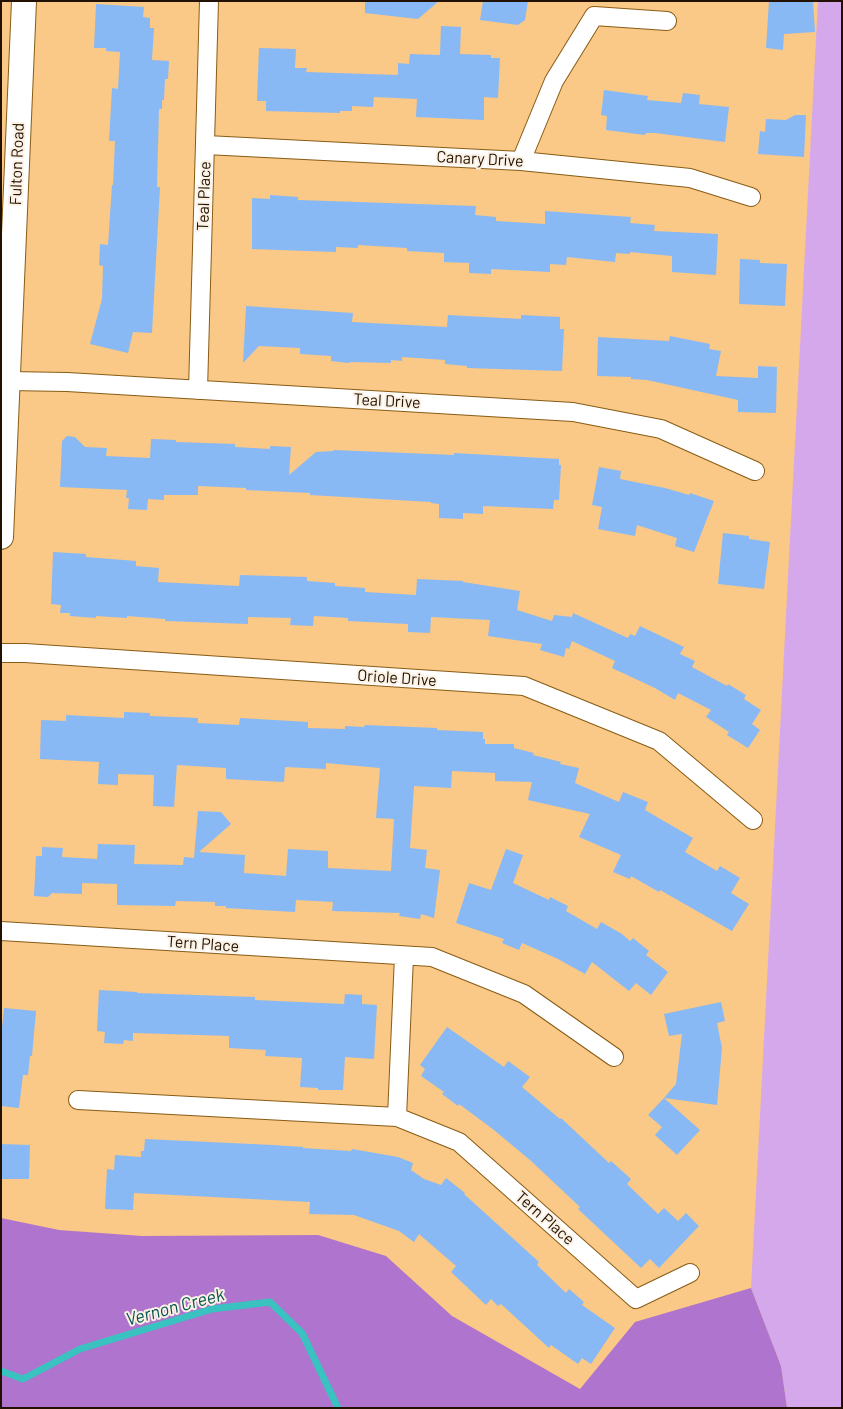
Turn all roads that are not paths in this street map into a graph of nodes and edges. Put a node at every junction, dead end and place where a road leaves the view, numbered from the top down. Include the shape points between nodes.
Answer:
1 (24, 1) edge
2 (209, 1) edge
3 (667, 21) dead end
4 (206, 145) junction
5 (521, 161) junction
6 (752, 197) dead end
7 (8, 381) junction
8 (198, 390) junction
9 (755, 470) dead end
10 (1, 537) edge
11 (1, 653) edge
12 (753, 820) dead end
13 (1, 931) edge
14 (404, 956) junction
15 (614, 1057) dead end
16 (78, 1100) dead end
17 (397, 1117) junction
18 (690, 1273) dead end

1 - 7 street, Fulton Road
2 - 4 street, Teal Place
3 - 5 street via 594,16 554,81
4 - 5 street, Canary Drive
4 - 8 street, Teal Place
5 - 6 street, Canary Drive via 690,178
7 - 8 street, Teal Drive
7 - 10 street, Fulton Road
8 - 9 street, Teal Drive via 573,412 661,429
11 - 12 street, Oriole Drive via 524,686 659,741
13 - 14 street, Tern Place
14 - 15 street, Tern Place via 432,957 524,994
14 - 17 street
16 - 17 street, Tern Place
17 - 18 street, Tern Place via 459,1142 636,1298

